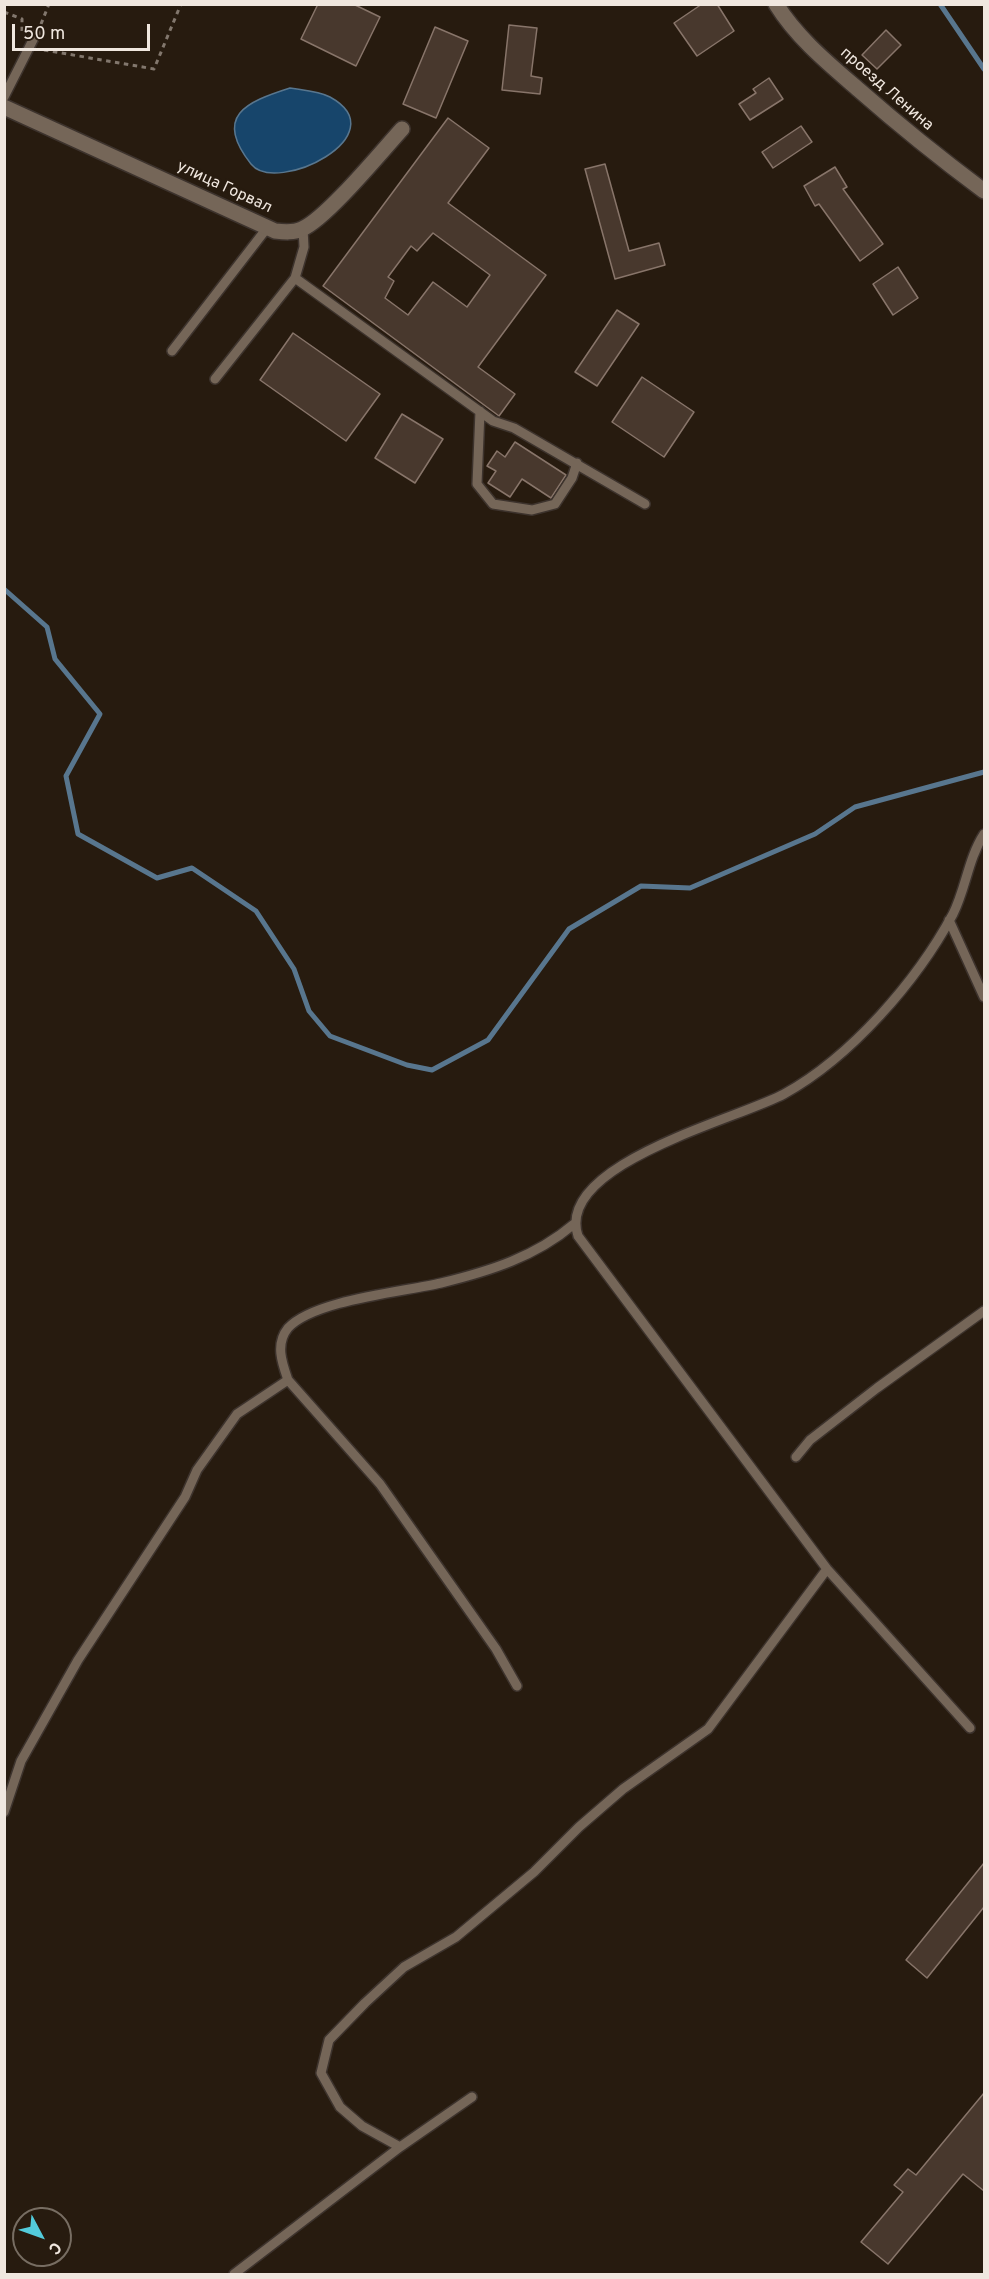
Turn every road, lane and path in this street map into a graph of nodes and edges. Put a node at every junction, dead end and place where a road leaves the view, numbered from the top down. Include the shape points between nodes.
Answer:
1 (49, 4) edge
2 (181, 4) edge
3 (776, 4) edge
4 (4, 12) edge
5 (36, 34) joint
6 (31, 44) junction
7 (4, 97) edge
8 (4, 107) edge
9 (402, 129) dead end
10 (984, 191) edge
11 (267, 228) junction
12 (303, 229) junction
13 (295, 278) junction
14 (172, 351) dead end
15 (215, 379) dead end
16 (480, 411) junction
17 (577, 463) junction
18 (645, 504) dead end
19 (984, 834) edge
20 (949, 920) junction
21 (984, 997) edge
22 (574, 1224) junction
23 (984, 1311) edge
24 (288, 1380) junction
25 (796, 1456) dead end
26 (827, 1569) junction
27 (517, 1686) dead end
28 (970, 1728) dead end
29 (4, 1812) edge
30 (472, 2097) dead end
31 (400, 2146) junction
32 (234, 2274) edge

1 - 5 path
2 - 6 path via 154,69 50,52
3 - 10 street, проезд Ленина via 819,56 918,141
4 - 6 path via 22,19 21,40
5 - 6 lane
6 - 7 lane
8 - 11 street, улица Горвал
9 - 12 street
11 - 12 street, улица Горвал via 288,232
11 - 14 lane
12 - 13 lane via 304,247
13 - 15 lane
13 - 16 lane
16 - 17 lane
16 - 17 lane via 477,484 493,504 532,510 555,504
17 - 18 lane
19 - 20 lane
20 - 21 lane
20 - 22 lane via 928,954 853,1045 782,1095 625,1164 589,1192 577,1208
22 - 24 lane via 553,1242 503,1266 323,1308 301,1317 282,1340 281,1359
22 - 26 lane via 578,1236
23 - 25 lane via 848,1410
24 - 27 lane via 380,1484 496,1649
24 - 29 lane via 237,1414 198,1470 78,1660 21,1761
26 - 28 lane
26 - 31 lane via 708,1730 623,1789 534,1872 456,1937 404,1967 329,2040 321,2073 340,2107 362,2126
30 - 31 lane
31 - 32 lane

